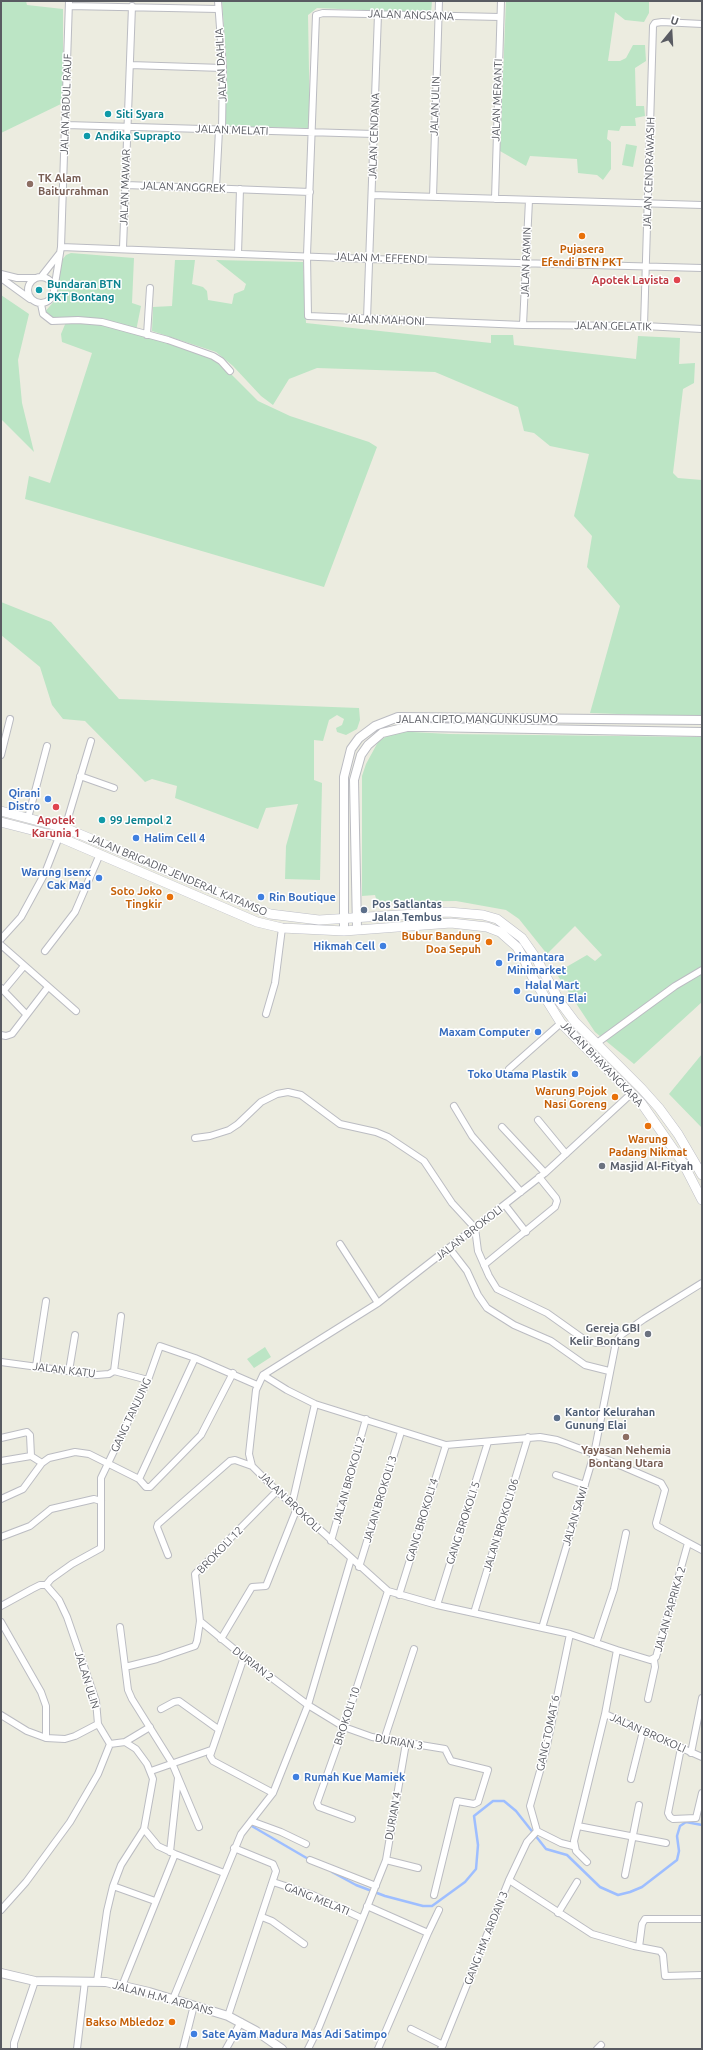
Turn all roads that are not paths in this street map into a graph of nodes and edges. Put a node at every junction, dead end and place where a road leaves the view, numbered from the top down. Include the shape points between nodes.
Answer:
1 (218, 1) edge
2 (439, 1) edge
3 (501, 1) edge
4 (69, 3) edge
5 (132, 6) junction
6 (218, 10) junction
7 (378, 14) junction
8 (438, 16) junction
9 (500, 17) junction
10 (702, 24) edge
11 (130, 65) junction
12 (223, 68) junction
13 (66, 125) junction
14 (126, 128) junction
15 (221, 130) junction
16 (313, 131) junction
17 (374, 134) junction
18 (126, 185) junction
19 (216, 188) junction
20 (240, 189) junction
21 (310, 192) junction
22 (372, 195) junction
23 (433, 197) junction
24 (495, 199) junction
25 (528, 200) junction
26 (648, 203) junction
27 (702, 205) edge
28 (61, 246) junction
29 (123, 248) junction
30 (59, 254) junction
31 (238, 254) junction
32 (307, 255) junction
33 (370, 258) junction
34 (525, 262) junction
35 (645, 266) junction
36 (702, 268) edge
37 (1, 274) edge
38 (38, 277) junction
39 (1, 278) edge
40 (150, 288) dead end
41 (54, 290) junction
42 (31, 300) junction
43 (41, 304) junction
44 (367, 319) junction
45 (523, 325) junction
46 (644, 326) junction
47 (702, 329) edge
48 (147, 335) junction
49 (230, 371) dead end
50 (10, 719) dead end
51 (626, 719) junction
52 (702, 720) edge
53 (626, 731) junction
54 (702, 732) edge
55 (91, 741) dead end
56 (47, 746) dead end
57 (1, 755) edge
58 (80, 776) junction
59 (114, 788) dead end
60 (1, 811) edge
61 (28, 818) junction
62 (1, 822) edge
63 (65, 828) junction
64 (59, 838) junction
65 (100, 854) junction
66 (136, 858) junction
67 (132, 868) junction
68 (358, 917) junction
69 (344, 918) junction
70 (282, 928) junction
71 (357, 929) junction
72 (344, 931) junction
73 (1, 939) edge
74 (1, 945) edge
75 (45, 951) dead end
76 (24, 966) junction
77 (702, 970) edge
78 (48, 987) junction
79 (2, 989) edge
80 (76, 1011) dead end
81 (26, 1014) junction
82 (266, 1014) dead end
83 (561, 1023) junction
84 (1, 1035) edge
85 (597, 1043) junction
86 (509, 1069) dead end
87 (632, 1093) junction
88 (454, 1106) dead end
89 (538, 1120) dead end
90 (502, 1127) dead end
91 (195, 1138) dead end
92 (566, 1154) junction
93 (542, 1175) junction
94 (702, 1175) edge
95 (521, 1192) junction
96 (702, 1200) edge
97 (505, 1205) junction
98 (475, 1228) junction
99 (526, 1232) junction
100 (340, 1244) dead end
101 (452, 1247) junction
102 (484, 1266) junction
103 (702, 1283) edge
104 (46, 1302) dead end
105 (378, 1304) junction
106 (121, 1316) dead end
107 (75, 1335) dead end
108 (615, 1344) junction
109 (195, 1358) junction
110 (1, 1362) edge
111 (36, 1366) junction
112 (69, 1371) junction
113 (114, 1371) junction
114 (609, 1371) junction
115 (233, 1373) junction
116 (263, 1375) junction
117 (148, 1380) junction
118 (257, 1385) junction
119 (315, 1404) junction
120 (366, 1419) junction
121 (401, 1432) junction
122 (528, 1437) junction
123 (1, 1438) edge
124 (488, 1442) junction
125 (446, 1445) junction
126 (594, 1454) junction
127 (31, 1456) junction
128 (1, 1461) edge
129 (109, 1463) junction
130 (42, 1464) junction
131 (252, 1466) junction
132 (556, 1475) dead end
133 (139, 1479) junction
134 (585, 1485) junction
135 (277, 1491) junction
136 (1, 1499) edge
137 (101, 1501) junction
138 (292, 1504) junction
139 (297, 1508) junction
140 (626, 1533) dead end
141 (1, 1537) edge
142 (331, 1541) junction
143 (688, 1543) junction
144 (702, 1550) edge
145 (168, 1555) dead end
146 (351, 1559) junction
147 (359, 1567) junction
148 (46, 1586) junction
149 (388, 1591) junction
150 (399, 1595) junction
151 (437, 1605) junction
152 (1, 1606) edge
153 (474, 1613) junction
154 (200, 1621) junction
155 (1, 1622) edge
156 (120, 1627) dead end
157 (542, 1628) junction
158 (570, 1634) junction
159 (221, 1639) junction
160 (596, 1643) junction
161 (414, 1649) dead end
162 (617, 1650) junction
163 (244, 1657) junction
164 (654, 1660) junction
165 (125, 1666) junction
166 (702, 1698) edge
167 (648, 1699) dead end
168 (308, 1705) junction
169 (160, 1709) dead end
170 (605, 1714) junction
171 (1, 1715) edge
172 (98, 1724) junction
173 (150, 1727) junction
174 (344, 1727) junction
175 (218, 1729) junction
176 (644, 1731) junction
177 (46, 1738) junction
178 (384, 1740) junction
179 (124, 1742) junction
180 (406, 1743) junction
181 (110, 1744) junction
182 (681, 1748) junction
183 (210, 1750) junction
184 (691, 1753) junction
185 (702, 1756) edge
186 (172, 1763) junction
187 (151, 1771) junction
188 (179, 1776) junction
189 (631, 1778) dead end
190 (702, 1792) edge
191 (273, 1793) junction
192 (639, 1805) dead end
193 (352, 1819) dead end
194 (251, 1821) junction
195 (578, 1826) junction
196 (199, 1827) dead end
197 (144, 1829) junction
198 (535, 1833) junction
199 (633, 1836) junction
200 (666, 1843) dead end
201 (306, 1844) dead end
202 (235, 1846) junction
203 (573, 1846) junction
204 (172, 1853) junction
205 (310, 1860) dead end
206 (386, 1860) junction
207 (587, 1862) dead end
208 (418, 1868) dead end
209 (224, 1872) junction
210 (625, 1874) dead end
211 (509, 1880) junction
212 (273, 1882) junction
213 (576, 1882) dead end
214 (113, 1886) junction
215 (376, 1886) junction
216 (434, 1895) dead end
217 (155, 1901) junction
218 (366, 1906) junction
219 (1, 1910) edge
220 (438, 1910) dead end
221 (558, 1913) junction
222 (262, 1917) junction
223 (361, 1918) junction
224 (702, 1919) edge
225 (428, 1933) junction
226 (304, 1944) dead end
227 (640, 1947) junction
228 (1, 1973) edge
229 (702, 1975) edge
230 (35, 1981) junction
231 (85, 1981) junction
232 (97, 1981) junction
233 (122, 1986) junction
234 (174, 1999) junction
235 (194, 2005) junction
236 (228, 2016) junction
237 (242, 2022) junction
238 (411, 2029) dead end
239 (442, 2047) edge
240 (14, 2049) edge
241 (77, 2049) edge
242 (183, 2049) edge
243 (226, 2049) edge
244 (282, 2049) edge
245 (308, 2049) edge
246 (378, 2049) edge

1 - 6 street, JALAN DAHLIA
2 - 8 street, JALAN ULIN
3 - 9 street, JALAN MERANTI
4 - 5 street
4 - 13 street, JALAN ABDUL RAUF
5 - 6 street
5 - 11 street, JALAN MAWAR
6 - 12 street, JALAN DAHLIA
7 - 8 street, JALAN ANGSANA
7 - 16 street, JALAN ANGSANA via 319,13 315,18
7 - 17 street, JALAN CENDANA
8 - 9 street, JALAN ANGSANA
8 - 23 street, JALAN ULIN
9 - 24 street, JALAN MERANTI
10 - 26 street, JALAN CENDRAWASIH via 659,23 653,26
11 - 12 street
11 - 14 street, JALAN MAWAR
12 - 15 street, JALAN DAHLIA
13 - 14 street, JALAN MELATI
13 - 28 street, JALAN ABDUL RAUF
14 - 15 street, JALAN MELATI
14 - 18 street, JALAN MAWAR
15 - 16 street, JALAN MELATI
15 - 19 street, JALAN DAHLIA
16 - 17 street, JALAN MELATI
16 - 21 street
17 - 22 street, JALAN CENDANA
18 - 19 street, JALAN ANGGREK
18 - 29 street, JALAN MAWAR
19 - 20 street, JALAN ANGGREK
20 - 21 street, JALAN ANGGREK
20 - 31 street, JALAN ANGGREK
21 - 32 street
22 - 23 street
22 - 33 street, JALAN CENDANA
23 - 24 street
24 - 25 street
25 - 26 street
25 - 34 street, JALAN RAMIN
26 - 27 street
26 - 35 street, JALAN CENDRAWASIH
28 - 29 street, JALAN M. EFFENDI
28 - 30 street, JALAN ABDUL RAUF
29 - 31 street, JALAN M. EFFENDI
30 - 38 street
30 - 41 street, JALAN ABDUL RAUF
31 - 32 street, JALAN M. EFFENDI
32 - 33 street, JALAN M. EFFENDI
32 - 44 street, JALAN MAHONI via 308,316
33 - 34 street, JALAN M. EFFENDI
33 - 44 street, JALAN CENDANA
34 - 35 street, JALAN M. EFFENDI
34 - 45 street, JALAN RAMIN
35 - 36 street, JALAN M. EFFENDI
35 - 46 street, JALAN CENDRAWASIH
37 - 38 street via 17,278
38 - 41 street via 50,281
38 - 42 street via 28,285 28,296
39 - 42 street
40 - 48 street
41 - 43 street via 50,300
42 - 43 street
43 - 48 street via 43,314 52,321 91,320
44 - 45 street, JALAN MAHONI
45 - 46 street, JALAN GELATIK
46 - 47 street, JALAN GELATIK
48 - 49 street via 213,356
50 - 57 street
51 - 52 street, JALAN CIPTO MANGUNKUSUMO
51 - 53 street
51 - 69 street, JALAN CIPTO MANGUNKUSUMO via 398,717 368,730 351,749 344,777
53 - 54 street, JALAN CIPTO MANGUNKUSUMO
53 - 68 street, JALAN CIPTO MANGUNKUSUMO via 407,727 382,734 368,745 361,756 354,780
55 - 58 street
56 - 61 street
58 - 59 street
58 - 63 street
60 - 61 main road, JALAN BRIGADIR JENDERAL KATAMSO
61 - 63 main road, JALAN BRIGADIR JENDERAL KATAMSO
62 - 64 main road, JALAN BRIGADIR JENDERAL KATAMSO
63 - 66 main road, JALAN BRIGADIR JENDERAL KATAMSO
64 - 65 main road, JALAN BRIGADIR JENDERAL KATAMSO
64 - 73 street via 21,917
65 - 67 main road, JALAN BRIGADIR JENDERAL KATAMSO
65 - 75 street via 75,912
66 - 67 main road
66 - 69 main road, JALAN BRIGADIR JENDERAL KATAMSO via 270,914 319,920
67 - 70 main road, JALAN BRIGADIR JENDERAL KATAMSO via 229,911
68 - 69 main road, JALAN BRIGADIR JENDERAL KATAMSO
68 - 71 street, JALAN CIPTO MANGUNKUSUMO
68 - 85 main road, JALAN BHAYANGKARA via 448,912 483,915 497,920 522,938 560,1002
69 - 72 street, JALAN CIPTO MANGUNKUSUMO
70 - 72 main road, JALAN BRIGADIR JENDERAL KATAMSO
70 - 82 street via 275,983
71 - 72 main road, JALAN BRIGADIR JENDERAL KATAMSO
71 - 83 main road, JALAN BHAYANGKARA via 451,923 487,927 500,932 516,947
74 - 76 street
76 - 78 street
76 - 79 street
77 - 85 street via 675,986
78 - 80 street
78 - 81 street
79 - 81 street
81 - 84 street via 12,1034
83 - 86 street
83 - 87 main road, JALAN BHAYANGKARA
85 - 94 main road, JALAN BHAYANGKARA via 658,1108 678,1134
87 - 92 street, JALAN BROKOLI
87 - 96 main road, JALAN BHAYANGKARA via 683,1163
88 - 95 street via 472,1136
89 - 92 street
90 - 93 street
91 - 98 street via 220,1133 233,1127 261,1102 277,1094 297,1093 340,1124 381,1134 416,1155 429,1167 452,1203
92 - 93 street, JALAN BROKOLI
93 - 95 street, JALAN BROKOLI
93 - 99 street via 557,1204
95 - 97 street, JALAN BROKOLI
97 - 98 street, JALAN BROKOLI
97 - 99 street
98 - 101 street, JALAN BROKOLI
98 - 102 street via 478,1251
99 - 102 street
100 - 105 street
101 - 105 street, JALAN BROKOLI
101 - 114 street via 487,1308 502,1319 551,1341 584,1365
102 - 108 street via 500,1291 547,1313 585,1340
103 - 108 street via 644,1318 621,1335
104 - 111 street
105 - 116 street, JALAN BROKOLI
106 - 113 street
107 - 112 street
108 - 114 street, JALAN SAWI
109 - 115 street
109 - 117 street, GANG TANJUNG via 160,1346
109 - 133 street
110 - 111 street, JALAN KATU
111 - 112 street, JALAN KATU
112 - 113 street, JALAN KATU via 107,1375
113 - 117 street, JALAN KATU
114 - 126 street, JALAN SAWI
115 - 118 street
115 - 133 street via 198,1439 150,1487 144,1486
116 - 118 street, JALAN BROKOLI
116 - 119 street
117 - 129 street, GANG TANJUNG
118 - 131 street, JALAN BROKOLI via 249,1454
119 - 120 street
119 - 138 street
120 - 121 street
120 - 142 street, JALAN BROKOLI 2
121 - 125 street
121 - 147 street, JALAN BROKOLI 3
122 - 124 street
122 - 126 street via 549,1438
122 - 153 street, JALAN BROKOLI 06
123 - 127 street via 27,1432 30,1435
124 - 125 street
124 - 151 street, GANG BROKOLI 5
125 - 150 street, GANG BROKOLI 4
126 - 134 street, JALAN SAWI
126 - 143 street via 661,1483 665,1490 657,1526
127 - 128 street
127 - 130 street
129 - 130 street via 89,1454 75,1452 49,1458
129 - 133 street
129 - 137 street, GANG TANJUNG via 101,1480
130 - 136 street via 24,1489
131 - 135 street, JALAN BROKOLI
131 - 145 street via 235,1460 230,1461 158,1524
132 - 134 street
134 - 157 street, JALAN SAWI
135 - 138 street, JALAN BROKOLI
135 - 154 street, BROKOLI 12 via 194,1577
137 - 141 street via 94,1499 51,1509 30,1526
137 - 148 street via 101,1548 72,1564 51,1579
138 - 139 street, JALAN BROKOLI
139 - 142 street, JALAN BROKOLI
139 - 159 street via 266,1586 252,1587
140 - 160 street via 614,1588
142 - 146 street, JALAN BROKOLI
143 - 144 street
143 - 164 street, JALAN PAPRIKA 2
146 - 147 street, JALAN BROKOLI
146 - 168 street
147 - 149 street, JALAN BROKOLI
148 - 152 street via 40,1585
148 - 172 street, JALAN ULIN via 59,1600 67,1618 96,1701
149 - 150 street, JALAN BROKOLI
149 - 174 street, BROKOLI 10
150 - 151 street, JALAN BROKOLI
151 - 153 street, JALAN BROKOLI
153 - 157 street, JALAN BROKOLI
154 - 159 street, DURIAN 2
154 - 165 street via 194,1646 157,1659
155 - 177 street via 41,1692 46,1706
156 - 165 street
157 - 158 street, JALAN BROKOLI
158 - 160 street, JALAN BROKOLI
158 - 198 street, GANG TOMAT 6 via 546,1750 530,1806
159 - 163 street, DURIAN 2
160 - 162 street, JALAN BROKOLI
161 - 178 street
162 - 164 street, JALAN PAPRIKA 2
162 - 170 street, JALAN BROKOLI
163 - 168 street, DURIAN 2
163 - 175 street
164 - 167 street via 655,1667
165 - 173 street via 128,1690
166 - 184 street
168 - 174 street, DURIAN 3
168 - 191 street
169 - 175 street via 179,1701
170 - 176 street, JALAN BROKOLI
170 - 195 street
171 - 177 street, JALAN ULIN via 27,1731
172 - 177 street, JALAN ULIN via 65,1739
172 - 181 street
173 - 179 street
173 - 186 street
174 - 178 street, DURIAN 3
174 - 193 street, BROKOLI 10 via 317,1803 319,1807
175 - 183 street
176 - 182 street, JALAN BROKOLI
176 - 189 street
178 - 180 street, DURIAN 3
179 - 181 street
179 - 187 street via 136,1749
180 - 206 street, DURIAN 4
180 - 216 street, DURIAN 3 via 445,1750 451,1761 489,1772 478,1802 474,1804 457,1801
181 - 219 street via 98,1774 70,1822 26,1882
182 - 184 street, JALAN BROKOLI
182 - 190 street via 668,1813 670,1817 696,1818
183 - 186 street
183 - 191 street via 213,1761
184 - 185 street, JALAN BROKOLI
186 - 187 street
186 - 188 street
187 - 197 street via 152,1790
188 - 196 street
188 - 204 street
191 - 194 street
192 - 199 street
194 - 201 street
194 - 202 street
195 - 199 street
195 - 203 street
197 - 204 street via 155,1843
197 - 214 street via 121,1865
198 - 203 street
198 - 211 street, GANG HM. ARDAN 3 via 527,1842
199 - 200 street
199 - 210 street
202 - 209 street
202 - 212 street via 273,1864 276,1871
203 - 207 street
204 - 209 street
204 - 217 street
205 - 215 street
206 - 208 street
206 - 215 street, DURIAN 4
209 - 234 street
211 - 221 street
211 - 239 street, GANG HM. ARDAN 3
212 - 222 street
212 - 223 street, GANG MELATI via 326,1901
213 - 221 street
214 - 217 street
214 - 232 street
215 - 218 street, DURIAN 4
217 - 233 street
218 - 223 street, DURIAN 4
218 - 225 street
220 - 225 street
221 - 227 street via 592,1934
222 - 226 street via 272,1921
222 - 236 street
223 - 245 street, DURIAN 4
224 - 227 street via 645,1919 642,1924
225 - 246 street
227 - 229 street via 662,1952 665,1976
228 - 230 street, JALAN H.M. ARDANS
230 - 231 street, JALAN H.M. ARDANS
230 - 240 street
231 - 232 street, JALAN H.M. ARDANS
231 - 241 street
232 - 233 street, JALAN H.M. ARDANS
233 - 234 street, JALAN H.M. ARDANS
234 - 235 street, JALAN H.M. ARDANS
235 - 236 street, JALAN H.M. ARDANS
235 - 242 street
236 - 237 street, JALAN H.M. ARDANS
237 - 243 street
237 - 244 street, JALAN H.M. ARDANS
238 - 239 street

